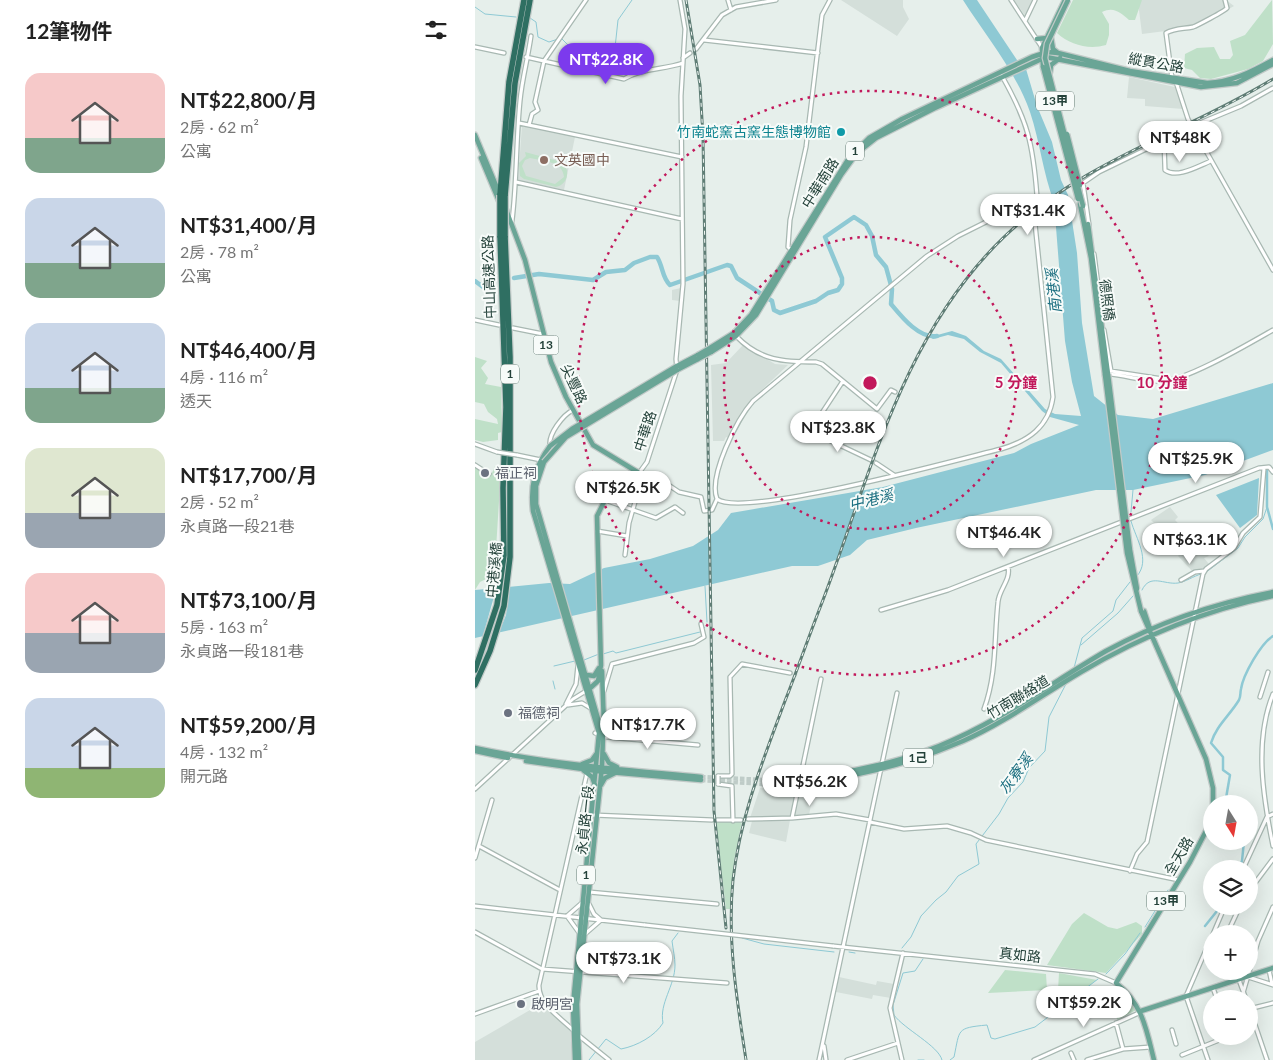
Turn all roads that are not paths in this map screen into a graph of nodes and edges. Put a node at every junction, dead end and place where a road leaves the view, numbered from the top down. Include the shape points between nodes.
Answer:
1 (524, 0) edge
2 (530, 0) edge
3 (586, 0) edge
4 (680, 0) edge
5 (729, 0) edge
6 (776, 0) edge
7 (830, 0) edge
8 (1011, 0) edge
9 (1035, 0) edge
10 (1068, 0) edge
11 (1225, 0) edge
12 (731, 10) junction
13 (1025, 21) junction
14 (531, 36) dead end
15 (1049, 38) junction
16 (1037, 39) junction
17 (704, 40) junction
18 (475, 47) edge
19 (696, 49) dead end
20 (505, 52) dead end
21 (691, 53) dead end
22 (819, 53) junction
23 (1044, 53) junction
24 (1058, 53) junction
25 (526, 57) junction
26 (1060, 58) junction
27 (1033, 59) junction
28 (683, 60) junction
29 (1273, 60) edge
30 (544, 61) junction
31 (1273, 64) edge
32 (1043, 67) junction
33 (1104, 67) junction
34 (1050, 72) junction
35 (1002, 73) junction
36 (1172, 78) junction
37 (1177, 82) junction
38 (1273, 88) edge
39 (519, 122) junction
40 (529, 125) junction
41 (1193, 128) junction
42 (475, 135) edge
43 (1164, 141) junction
44 (475, 143) edge
45 (682, 157) junction
46 (1211, 161) junction
47 (516, 182) junction
48 (503, 196) junction
49 (1037, 196) dead end
50 (1082, 205) junction
51 (682, 219) junction
52 (511, 224) junction
53 (503, 236) junction
54 (793, 251) junction
55 (1273, 270) edge
56 (475, 320) edge
57 (499, 325) dead end
58 (513, 328) dead end
59 (1273, 330) edge
60 (543, 334) junction
61 (735, 335) junction
62 (797, 362) junction
63 (677, 368) junction
64 (1108, 373) junction
65 (843, 381) junction
66 (895, 392) dead end
67 (573, 410) junction
68 (475, 444) edge
69 (550, 446) junction
70 (542, 460) junction
71 (475, 466) edge
72 (1265, 467) junction
73 (1272, 470) edge
74 (639, 473) junction
75 (489, 474) dead end
76 (895, 475) junction
77 (667, 484) dead end
78 (717, 499) junction
79 (605, 500) junction
80 (633, 510) junction
81 (509, 512) joint
82 (683, 513) dead end
83 (539, 527) junction
84 (597, 532) junction
85 (627, 536) junction
86 (625, 555) dead end
87 (507, 556) junction
88 (1008, 566) junction
89 (1204, 572) junction
90 (1181, 580) dead end
91 (1273, 592) edge
92 (1263, 596) junction
93 (1273, 596) edge
94 (881, 610) dead end
95 (1142, 610) junction
96 (1194, 616) junction
97 (702, 628) dead end
98 (1151, 633) junction
99 (1137, 635) junction
100 (601, 665) junction
101 (475, 670) edge
102 (1080, 670) junction
103 (1268, 672) dead end
104 (790, 673) tunnel mouth
105 (582, 675) junction
106 (821, 679) dead end
107 (475, 685) edge
108 (1056, 685) junction
109 (589, 690) junction
110 (603, 692) junction
111 (897, 693) dead end
112 (1178, 694) junction
113 (1273, 694) edge
114 (1260, 697) dead end
115 (565, 706) junction
116 (984, 709) dead end
117 (594, 711) junction
118 (599, 734) junction
119 (698, 745) dead end
120 (475, 750) edge
121 (601, 750) junction
122 (510, 757) junction
123 (882, 765) junction
124 (580, 767) junction
125 (600, 769) junction
126 (625, 770) junction
127 (880, 770) junction
128 (587, 772) junction
129 (616, 772) junction
130 (800, 780) junction
131 (765, 782) tunnel mouth
132 (597, 788) junction
133 (475, 789) edge
134 (1213, 795) edge
135 (492, 800) dead end
136 (1273, 814) edge
137 (595, 815) junction
138 (1267, 817) junction
139 (792, 818) junction
140 (748, 819) dead end
141 (712, 820) dead end
142 (717, 820) dead end
143 (741, 820) dead end
144 (733, 821) junction
145 (870, 821) junction
146 (1203, 836) edge
147 (479, 846) junction
148 (1273, 846) edge
149 (475, 858) edge
150 (1273, 859) edge
151 (1247, 860) edge
152 (1130, 870) junction
153 (1258, 879) edge
154 (1179, 880) junction
155 (560, 890) junction
156 (586, 891) junction
157 (586, 901) junction
158 (717, 904) dead end
159 (475, 906) edge
160 (1273, 907) edge
161 (555, 914) junction
162 (567, 916) junction
163 (584, 918) junction
164 (601, 920) junction
165 (475, 932) edge
166 (582, 935) junction
167 (1258, 941) edge
168 (843, 947) junction
169 (903, 954) junction
170 (1203, 957) edge
171 (542, 969) junction
172 (1271, 969) edge
173 (579, 971) junction
174 (1258, 974) edge
175 (1239, 980) joint
176 (1256, 980) edge
177 (1116, 983) junction
178 (727, 984) dead end
179 (1273, 986) edge
180 (1213, 988) joint
181 (1242, 990) edge
182 (539, 991) junction
183 (1186, 996) junction
184 (1273, 1003) edge
185 (1258, 1007) edge
186 (1141, 1012) junction
187 (475, 1014) edge
188 (1116, 1023) junction
189 (573, 1030) junction
190 (1172, 1030) dead end
191 (577, 1034) junction
192 (1258, 1034) edge
193 (823, 1043) junction
194 (898, 1043) junction
195 (1176, 1044) dead end
196 (1210, 1045) edge
197 (1151, 1047) junction
198 (1204, 1047) junction
199 (1123, 1049) junction
200 (1071, 1054) dead end
201 (1108, 1054) junction
202 (1182, 1055) dead end
203 (575, 1060) edge
204 (579, 1060) edge
205 (609, 1060) edge
206 (819, 1060) edge
207 (826, 1060) edge
208 (847, 1060) edge
209 (902, 1060) edge
210 (1034, 1060) edge
211 (1074, 1060) edge
212 (1087, 1060) edge
213 (1109, 1060) edge
214 (1154, 1060) edge
215 (1208, 1060) edge
216 (1267, 1060) edge

1 - 48 highway, 中山高速公路 / 1 via 509,82
2 - 48 highway, 中山高速公路 / 1 via 515,83
3 - 30 street
4 - 28 street, 中華路 via 685,29
5 - 12 street
6 - 12 street
7 - 22 street via 822,15
8 - 13 street
9 - 13 street
10 - 15 main road
10 - 50 main road, 德照橋 / 13甲, bridge via 1047,44 1045,58
11 - 36 street via 1225,11 1195,26 1174,28 1166,33
12 - 17 street via 717,20
13 - 16 street
14 - 25 street
15 - 16 main road
15 - 23 main road
15 - 24 main road
16 - 23 street
17 - 19 street
17 - 22 street
18 - 20 street
21 - 28 street
22 - 54 street via 806,147 789,220 788,247
23 - 24 main road, 縱貫公路 / 1
23 - 26 main road, 縱貫公路 / 1
23 - 27 main road, 縱貫公路 / 1
23 - 32 main road
23 - 34 main road
24 - 33 main road, 縱貫公路 / 1
25 - 30 street
25 - 39 street
26 - 33 main road, 縱貫公路 / 1
26 - 34 main road via 1051,65
27 - 32 main road
27 - 35 main road, 1
28 - 30 street via 666,69 636,72 624,79
28 - 45 street, 中華路
29 - 36 main road, 縱貫公路 / 1 via 1241,77 1219,83
30 - 40 street via 535,102 538,110 531,116
31 - 37 main road, 縱貫公路 / 1 via 1225,86 1201,87
32 - 50 main road, bridge
33 - 36 main road, 縱貫公路 / 1
33 - 37 main road, 縱貫公路 / 1
34 - 50 main road, bridge via 1078,174
35 - 49 street via 1031,138
35 - 54 main road, 中華南路 / 1 via 899,123 855,153
36 - 37 street
37 - 41 street
38 - 41 street
39 - 40 street
39 - 47 street
40 - 45 street
41 - 43 street
41 - 46 street
42 - 52 main road, 13
43 - 46 street via 1167,172 1177,174
43 - 64 street via 1099,172 1081,185 1095,261
44 - 52 main road
45 - 51 street, 中華路
46 - 55 street
47 - 51 street
47 - 52 street
48 - 53 highway, 中山高速公路 / 1, bridge
50 - 64 main road, 德照橋 / 13甲 via 1093,251
51 - 63 street, 中華路 via 683,284
52 - 60 main road, 尖豐路 / 13 via 527,269
53 - 81 highway, 中山高速公路 / 1 via 510,357
53 - 87 highway, 中山高速公路 / 1 via 506,407 503,488
54 - 61 main road, 中華南路 / 1 via 759,307
56 - 57 street
58 - 60 street
59 - 64 street via 1219,360 1169,380
60 - 67 main road, 尖豐路 / 13 via 555,374
61 - 62 street via 771,359
61 - 63 main road, 1, bridge
62 - 65 street via 822,364
62 - 76 street via 945,244 1029,203 1035,214 1047,327 1053,397 1050,411 1029,438
62 - 78 street via 745,410 722,455
63 - 69 main road, 1, bridge via 571,429
63 - 70 main road, 1, bridge via 565,437
63 - 74 street, 中華路 via 647,462
64 - 95 main road, 德照橋 / 13甲, bridge via 1130,550
65 - 66 street via 877,410 891,390
65 - 76 street via 811,431
67 - 69 street via 558,422
67 - 74 main road, 尖豐路 / 13 via 593,445
68 - 70 street, bridge via 497,452
69 - 70 main road, 1
70 - 83 main road, 1 via 535,494
71 - 75 street
72 - 73 street
72 - 88 street
72 - 89 street via 1259,522 1243,533 1234,548
74 - 79 main road, 中華路
74 - 80 street via 641,481
76 - 78 street via 780,498 727,504
77 - 78 street via 679,492 701,497 704,511 712,510
79 - 80 street
79 - 84 main road via 598,511
80 - 82 street via 656,518 675,507
80 - 85 street
81 - 87 highway, 中港溪橋
83 - 105 main road, 1
83 - 105 main road, 1
84 - 85 street
84 - 100 main road
85 - 86 street
87 - 101 highway, 中港溪橋 / 1 via 497,605
87 - 107 highway, 中港溪橋 via 504,606 491,651
88 - 94 street via 943,592
88 - 116 street via 1008,579 999,593 993,679
89 - 90 street via 1195,572
89 - 96 street
91 - 92 main road, 竹南聯絡道 / 1己
92 - 93 main road, 竹南聯絡道 / 1己
92 - 96 main road, 竹南聯絡道 / 1己
95 - 98 main road, 13甲
95 - 99 main road via 1143,624
96 - 98 main road, 竹南聯絡道 / 1己
96 - 112 street
97 - 110 street via 704,637 694,643 612,664
98 - 99 main road, 竹南聯絡道 / 1己
98 - 102 main road, 竹南聯絡道 / 1己
98 - 112 main road, 13甲
99 - 102 main road, 竹南聯絡道 / 1己
100 - 105 main road via 594,676
100 - 109 main road via 598,681
100 - 110 main road
102 - 108 main road, 竹南聯絡道 / 1己
103 - 114 street
104 - 144 street, bridge via 742,664 730,677 732,774 718,776 717,784 732,786
105 - 109 main road, 永貞路一段 / 1
105 - 115 street
106 - 130 street
108 - 123 main road, 竹南聯絡道 / 1己 via 966,734
108 - 127 main road, 竹南聯絡道 / 1己 via 964,740
109 - 115 street
109 - 117 main road, 永貞路一段 / 1
109 - 118 main road, 永貞路一段 / 1
110 - 118 main road
111 - 123 street
112 - 134 main road, 13甲 via 1206,759
112 - 152 street via 1147,842
113 - 138 street via 1263,738
115 - 117 street via 582,703
115 - 122 street
117 - 118 main road, 永貞路一段 / 1
118 - 119 street
118 - 121 main road, 永貞路一段 / 1
120 - 122 main road
121 - 124 main road
121 - 125 main road, 永貞路一段 / 1
121 - 126 main road via 609,763
122 - 124 main road
122 - 133 street
123 - 127 street
123 - 130 main road, 竹南聯絡道 / 1己
124 - 125 main road
124 - 128 main road
125 - 126 main road
125 - 129 main road
125 - 132 main road, 永貞路一段 / 1
126 - 129 main road via 701,779
127 - 130 main road, 竹南聯絡道 / 1己
127 - 145 street
128 - 132 main road
128 - 155 street
129 - 132 main road
130 - 131 main road, 竹南聯絡道 / 1己
130 - 139 street
132 - 137 main road, 永貞路一段 / 1
135 - 147 street
136 - 138 street
137 - 141 street
137 - 156 main road, 永貞路一段 / 1
138 - 148 street
138 - 151 street
139 - 140 street
139 - 145 street via 836,814
142 - 144 street
143 - 144 street
145 - 152 street via 904,829 947,826 979,837
145 - 168 street
146 - 154 main road, 全天路 / 13甲
147 - 149 street
147 - 155 street
150 - 153 street
152 - 154 street
154 - 177 main road, 全天路 / 13甲
155 - 161 street
156 - 157 main road, 永貞路一段 / 1
156 - 158 street
157 - 162 street
157 - 163 main road, 永貞路一段 / 1
157 - 164 street
159 - 161 street, 真如路
160 - 167 street
161 - 162 street, 真如路
161 - 171 street
162 - 163 street, 真如路
162 - 166 street
163 - 164 street, 真如路
163 - 166 main road, 永貞路一段 / 1
164 - 166 street
164 - 168 street, 真如路, bridge
165 - 171 street
166 - 173 main road, 永貞路一段 / 1
168 - 169 street, 真如路
168 - 193 street
169 - 177 street, 真如路 via 1095,974
169 - 194 street via 890,1008
170 - 183 street
171 - 173 street
171 - 182 street
172 - 174 main road
172 - 179 street
173 - 178 street
173 - 189 main road, 永貞路一段 / 1
173 - 191 main road, 永貞路一段 / 1
175 - 180 main road
175 - 181 street
176 - 179 street
177 - 186 main road, 真如路 via 1130,995
180 - 183 main road
182 - 187 street
182 - 189 street via 549,1008
183 - 186 main road
183 - 198 street
184 - 185 street
186 - 188 street
186 - 197 main road, 真如路
188 - 199 street
188 - 210 street
189 - 191 street
189 - 203 main road, 永貞路一段 / 1
190 - 195 street
191 - 204 main road, 永貞路一段 / 1
191 - 205 street
192 - 216 street
193 - 206 street
193 - 207 street
194 - 208 street
194 - 209 street
196 - 198 street
197 - 199 street
197 - 214 main road, 真如路
198 - 202 street
198 - 215 street
199 - 201 street
200 - 211 street
201 - 212 street
201 - 213 street

